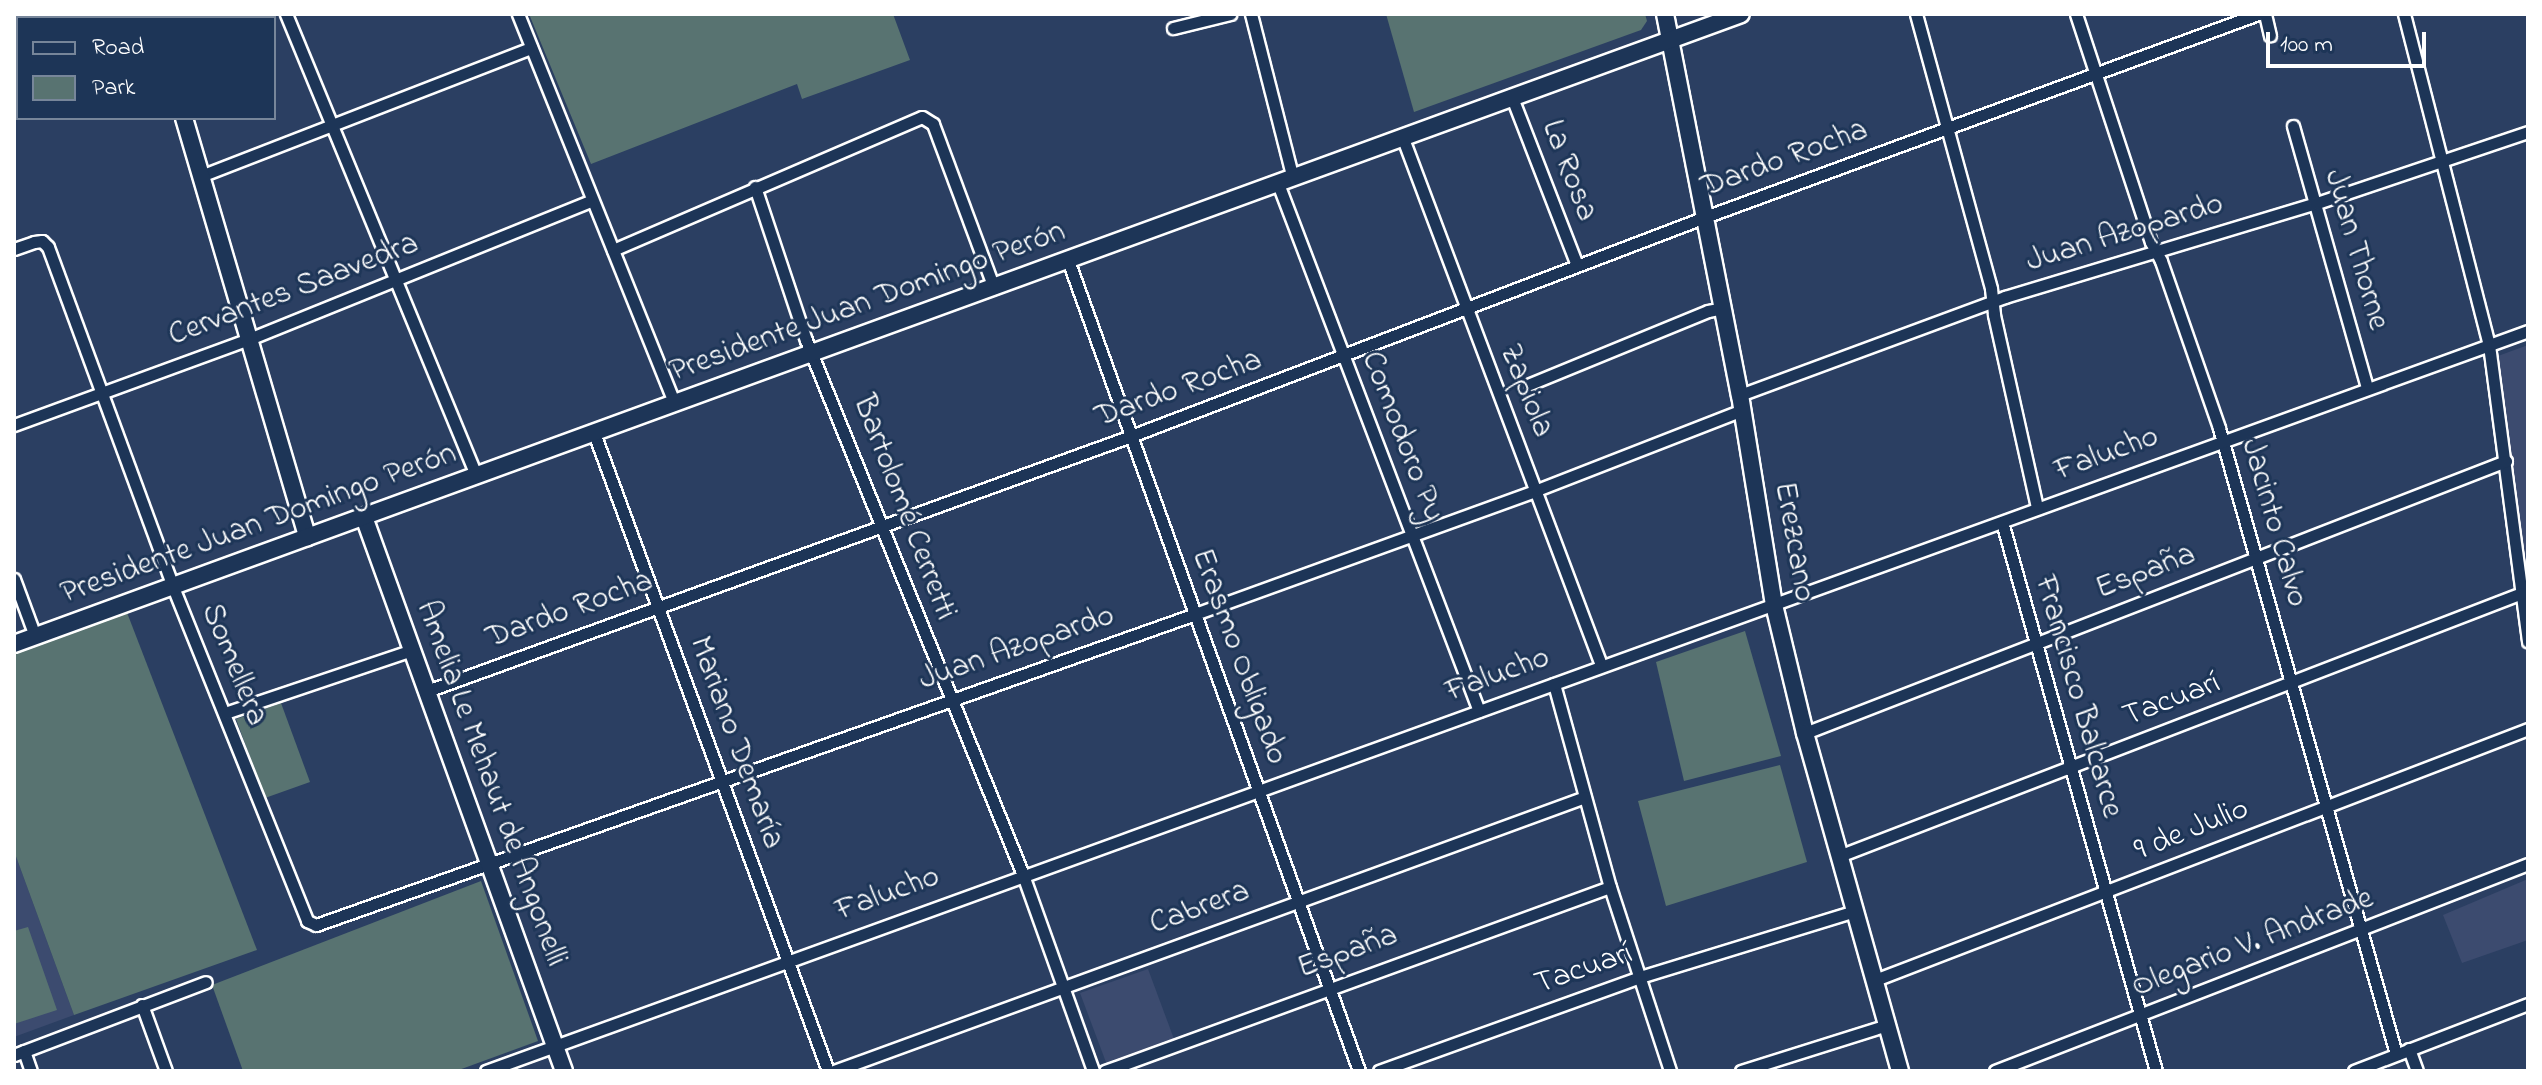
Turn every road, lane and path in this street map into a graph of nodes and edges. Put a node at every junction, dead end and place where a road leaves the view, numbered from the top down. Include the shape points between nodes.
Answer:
1 (286, 14) edge
2 (518, 14) edge
3 (1230, 14) edge
4 (1251, 14) edge
5 (1665, 14) edge
6 (1741, 14) edge
7 (1916, 14) edge
8 (2076, 14) edge
9 (2258, 14) edge
10 (2265, 14) edge
11 (2404, 14) edge
12 (1173, 28) dead end
13 (2270, 35) dead end
14 (1671, 37) junction
15 (531, 48) junction
16 (2093, 73) junction
17 (1511, 95) junction
18 (185, 120) edge
19 (333, 124) junction
20 (2293, 126) dead end
21 (1946, 128) junction
22 (2528, 132) edge
23 (1402, 136) junction
24 (2442, 162) junction
25 (201, 176) junction
26 (1285, 178) junction
27 (755, 187) junction
28 (591, 201) junction
29 (2314, 204) junction
30 (1705, 217) junction
31 (14, 249) edge
32 (613, 250) junction
33 (2157, 253) junction
34 (1068, 260) junction
35 (1577, 265) junction
36 (396, 281) junction
37 (994, 288) junction
38 (1992, 303) junction
39 (1723, 308) junction
40 (1465, 311) junction
41 (2528, 331) edge
42 (249, 339) junction
43 (2489, 345) junction
44 (813, 353) junction
45 (1343, 356) junction
46 (1530, 384) dead end
47 (2367, 388) junction
48 (101, 393) junction
49 (1741, 402) junction
50 (674, 403) junction
51 (14, 425) edge
52 (594, 433) junction
53 (1131, 436) junction
54 (2222, 440) junction
55 (2506, 461) junction
56 (476, 476) junction
57 (1537, 490) junction
58 (2037, 508) junction
59 (364, 517) junction
60 (2002, 522) junction
61 (882, 525) junction
62 (1410, 534) junction
63 (307, 537) junction
64 (2255, 559) junction
65 (14, 579) edge
66 (173, 587) junction
67 (2522, 593) junction
68 (1774, 605) junction
69 (657, 606) junction
70 (1195, 614) junction
71 (35, 636) junction
72 (2528, 641) edge
73 (14, 644) edge
74 (2034, 644) junction
75 (412, 650) junction
76 (1601, 665) junction
77 (2292, 683) junction
78 (1554, 684) junction
79 (427, 691) junction
80 (952, 699) junction
81 (1479, 711) junction
82 (225, 713) junction
83 (2528, 729) edge
84 (1805, 733) junction
85 (2070, 768) junction
86 (720, 782) junction
87 (1258, 792) junction
88 (1585, 797) junction
89 (2324, 807) junction
90 (1839, 856) junction
91 (2528, 864) edge
92 (490, 866) junction
93 (1023, 875) junction
94 (1610, 887) junction
95 (2106, 894) junction
96 (1295, 901) junction
97 (1854, 911) junction
98 (307, 921) joint
99 (2360, 931) junction
100 (788, 959) junction
101 (1640, 977) junction
102 (1875, 980) junction
103 (206, 982) dead end
104 (1064, 987) junction
105 (1327, 987) junction
106 (2528, 1004) edge
107 (142, 1005) junction
108 (2139, 1015) junction
109 (1887, 1025) junction
110 (556, 1046) junction
111 (2409, 1049) junction
112 (19, 1053) edge
113 (2396, 1054) junction
114 (31, 1071) edge
115 (166, 1071) edge
116 (486, 1071) edge
117 (564, 1071) edge
118 (828, 1071) edge
119 (834, 1071) edge
120 (1093, 1071) edge
121 (1105, 1071) edge
122 (1359, 1071) edge
123 (1379, 1071) edge
124 (1670, 1071) edge
125 (1741, 1071) edge
126 (1900, 1071) edge
127 (1995, 1071) edge
128 (2156, 1071) edge
129 (2354, 1071) edge
130 (2417, 1071) edge

1 - 19 street
2 - 15 street
3 - 12 street
4 - 26 street, Comodoro Py
5 - 14 street, Erezcano
6 - 14 street, Presidente Juan Domingo Perón
7 - 21 street
8 - 16 street, Jacinto Calvo
9 - 16 street, Dardo Rocha
10 - 13 street
11 - 24 street
14 - 17 street, Presidente Juan Domingo Perón
14 - 30 street, Erezcano
15 - 19 street
15 - 28 street
16 - 21 street, Dardo Rocha
16 - 33 street, Jacinto Calvo
17 - 23 street, Presidente Juan Domingo Perón
17 - 35 street, La Rosa
18 - 25 street
19 - 25 street
19 - 36 street
20 - 29 street, Juan Thorne
21 - 30 street, Dardo Rocha
21 - 38 street
22 - 24 street, Juan Azopardo
23 - 26 street, Presidente Juan Domingo Perón
23 - 40 street, Zapiola
24 - 29 street, Juan Azopardo
24 - 43 street
25 - 42 street
26 - 34 street, Presidente Juan Domingo Perón
26 - 45 street, Comodoro Py
27 - 32 street
27 - 37 street via 927,118
27 - 44 street, Bartolomé Cerretti
28 - 32 street
28 - 36 street, Cervantes Saavedra
29 - 33 street, Juan Azopardo
29 - 47 street, Juan Thorne
30 - 35 street, Dardo Rocha
30 - 39 street, Erezcano
31 - 48 street, Somellera via 42,241 48,247
32 - 50 street
33 - 38 street, Juan Azopardo
33 - 54 street, Jacinto Calvo
34 - 37 street, Presidente Juan Domingo Perón
34 - 53 street, Erasmo Obligado
35 - 40 street, Dardo Rocha
36 - 42 street, Cervantes Saavedra
36 - 56 street
37 - 44 street, Presidente Juan Domingo Perón
38 - 49 street, Juan Azopardo
38 - 58 street
39 - 46 street
39 - 49 street, Erezcano
40 - 45 street, Dardo Rocha
40 - 57 street, Zapiola
41 - 43 street, Falucho
42 - 48 street, Cervantes Saavedra
42 - 63 street
43 - 47 street, Falucho
43 - 55 street
44 - 50 street, Presidente Juan Domingo Perón
44 - 61 street, Bartolomé Cerretti
45 - 53 street, Dardo Rocha
45 - 62 street, Comodoro Py
47 - 54 street, Falucho
48 - 51 street, Cervantes Saavedra
48 - 66 street, Somellera
49 - 57 street, Juan Azopardo
49 - 68 street, Erezcano
50 - 52 street, Presidente Juan Domingo Perón
52 - 56 street, Presidente Juan Domingo Perón
52 - 69 street, Mariano Demaría
53 - 61 street, Dardo Rocha
53 - 70 street, Erasmo Obligado
54 - 58 street, Falucho
54 - 64 street, Jacinto Calvo
55 - 64 street, España
55 - 67 street
56 - 59 street, Presidente Juan Domingo Perón
57 - 62 street, Juan Azopardo
57 - 76 street, Zapiola
58 - 60 street, Falucho
59 - 63 street, Presidente Juan Domingo Perón
59 - 75 street, Amelia Le Mehaut de Angonelli
60 - 68 street, Falucho
60 - 74 street, Francisco Balcarce
61 - 69 street, Dardo Rocha
61 - 80 street, Bartolomé Cerretti
62 - 70 street, Juan Azopardo
62 - 81 street, Comodoro Py
63 - 66 street, Presidente Juan Domingo Perón
64 - 74 street, España
64 - 77 street, Jacinto Calvo
65 - 71 street
66 - 71 street, Presidente Juan Domingo Perón
66 - 82 street, Somellera
67 - 72 street
67 - 77 street, Tacuarí
68 - 76 street, Falucho
68 - 84 street, Erezcano
69 - 79 street, Dardo Rocha
69 - 86 street, Mariano Demaría
70 - 80 street, Juan Azopardo
70 - 87 street, Erasmo Obligado
71 - 73 street, Presidente Juan Domingo Perón
74 - 84 street, España
74 - 85 street, Francisco Balcarce
75 - 79 street, Amelia Le Mehaut de Angonelli
75 - 82 street
76 - 78 street, Falucho
77 - 85 street, Tacuarí
77 - 89 street, Jacinto Calvo
78 - 81 street, Falucho
78 - 88 street
79 - 92 street, Amelia Le Mehaut de Angonelli
80 - 86 street, Juan Azopardo
80 - 93 street, Bartolomé Cerretti
81 - 87 street, Falucho
82 - 98 street, Somellera
83 - 89 street, 9 de Julio
84 - 90 street, Erezcano
85 - 90 street, Tacuarí
85 - 95 street, Francisco Balcarce
86 - 92 street, Juan Azopardo
86 - 100 street, Mariano Demaría
87 - 93 street, Falucho
87 - 96 street, Erasmo Obligado
88 - 94 street
88 - 96 street, Cabrera
89 - 95 street, 9 de Julio
89 - 99 street, Jacinto Calvo
90 - 97 street, Erezcano
91 - 99 street, Olegario V. Andrade
92 - 98 street, Juan Azopardo via 316,925
92 - 110 street, Amelia Le Mehaut de Angonelli
93 - 100 street, Falucho
93 - 104 street, Bartolomé Cerretti
94 - 101 street
94 - 105 street, España
95 - 102 street, 9 de Julio
95 - 108 street, Francisco Balcarce
96 - 104 street, Cabrera
96 - 105 street, Erasmo Obligado
97 - 101 street, Tacuarí
97 - 102 street, Erezcano
99 - 108 street, Olegario V. Andrade
99 - 113 street, Jacinto Calvo
100 - 110 street, Falucho
100 - 118 street, Mariano Demaría
101 - 123 street, Tacuarí
101 - 124 street
102 - 109 street, Erezcano
103 - 107 street
104 - 119 street, Cabrera
104 - 120 street, Bartolomé Cerretti
105 - 121 street, España
105 - 122 street, Erasmo Obligado
106 - 111 street
107 - 112 street
107 - 115 street
108 - 127 street, Olegario V. Andrade
108 - 128 street, Francisco Balcarce
109 - 125 street
109 - 126 street, Erezcano
110 - 116 street, Falucho
110 - 117 street, Amelia Le Mehaut de Angonelli
111 - 113 street
111 - 130 street
112 - 114 street
113 - 129 street

